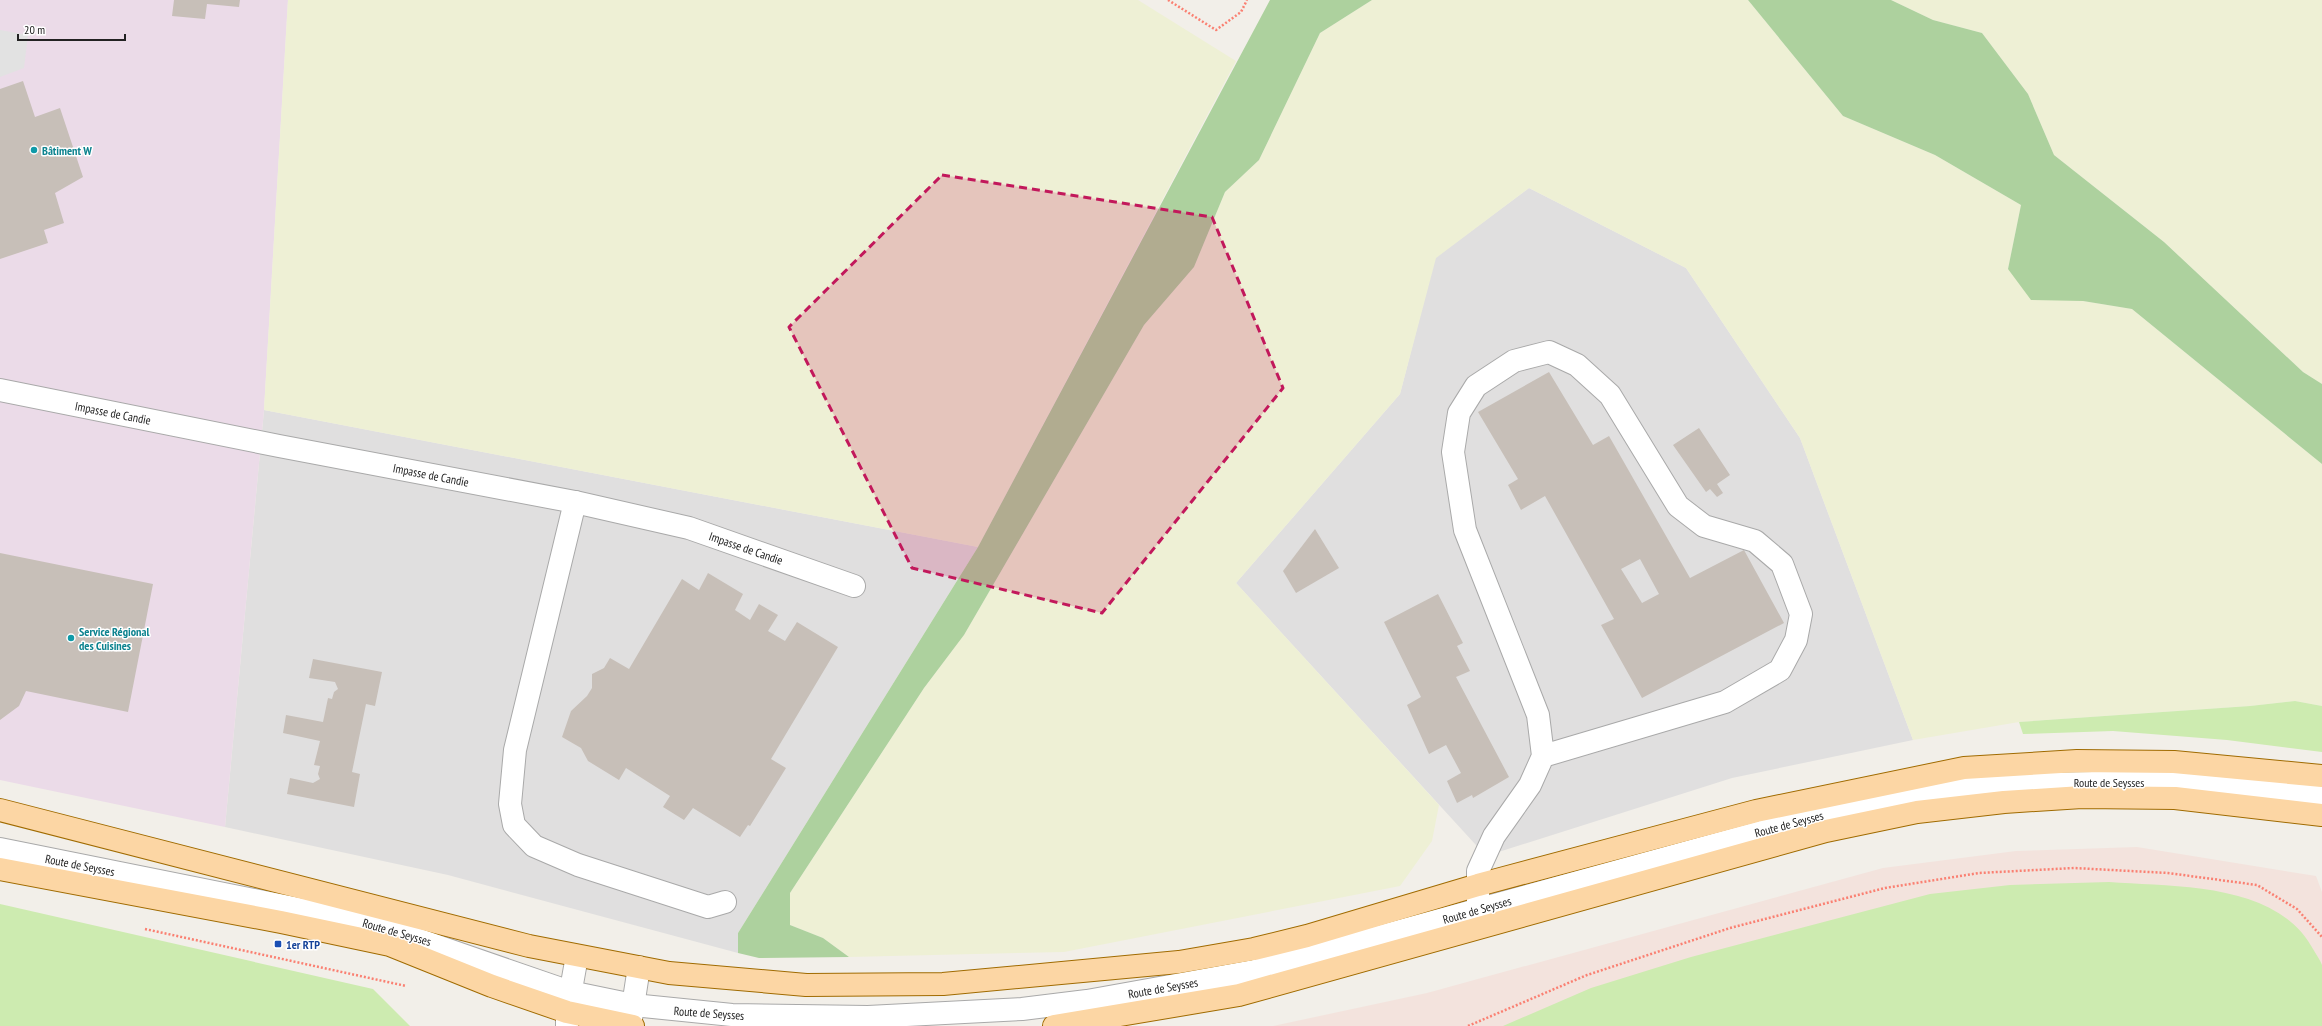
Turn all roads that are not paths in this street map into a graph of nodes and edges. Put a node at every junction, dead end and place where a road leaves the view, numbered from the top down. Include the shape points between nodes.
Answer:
1 (0, 390) edge
2 (575, 502) junction
3 (854, 586) dead end
4 (1543, 756) junction
5 (2322, 776) edge
6 (2322, 796) edge
7 (0, 810) edge
8 (2322, 815) edge
9 (0, 849) edge
10 (0, 869) edge
11 (1478, 885) junction
12 (725, 902) dead end
13 (1478, 919) junction
14 (577, 956) junction
15 (639, 967) junction
16 (568, 1010) edge
17 (631, 1021) edge
18 (1054, 1026) edge

1 - 2 street, Impasse de Candie via 271,445
2 - 3 street, Impasse de Candie via 689,528
2 - 12 street via 515,750 510,804 514,825 534,846 578,865 708,907
4 - 4 street via 1538,715 1465,530 1453,452 1459,413 1476,386 1514,361 1549,352 1577,365 1610,395 1678,506 1704,526 1755,541 1782,564 1801,614 1796,640 1780,670 1725,702
4 - 11 street via 1530,785 1494,836 1478,871
5 - 11 main road, Route de Seysses via 2174,762 2076,761 1964,768 1756,811
6 - 13 street, Route de Seysses via 2176,782 2002,784 1926,793 1833,812
7 - 14 main road, Route de Seysses via 529,946
8 - 13 main road, Route de Seysses via 2176,798 2082,797 2004,802 1917,812 1826,831
9 - 16 street, Route de Seysses via 373,924
10 - 16 main road, Route de Seysses via 390,945 492,986
11 - 13 street
11 - 15 main road, Route de Seysses via 1308,936 1254,949 1171,962 943,984 806,985 669,973
13 - 17 street, Route de Seysses via 1254,971 1022,1010 868,1017 732,1015
13 - 18 main road, Route de Seysses via 1239,995
14 - 15 main road, Route de Seysses
14 - 16 street
15 - 17 street
16 - 17 main road, Route de Seysses

